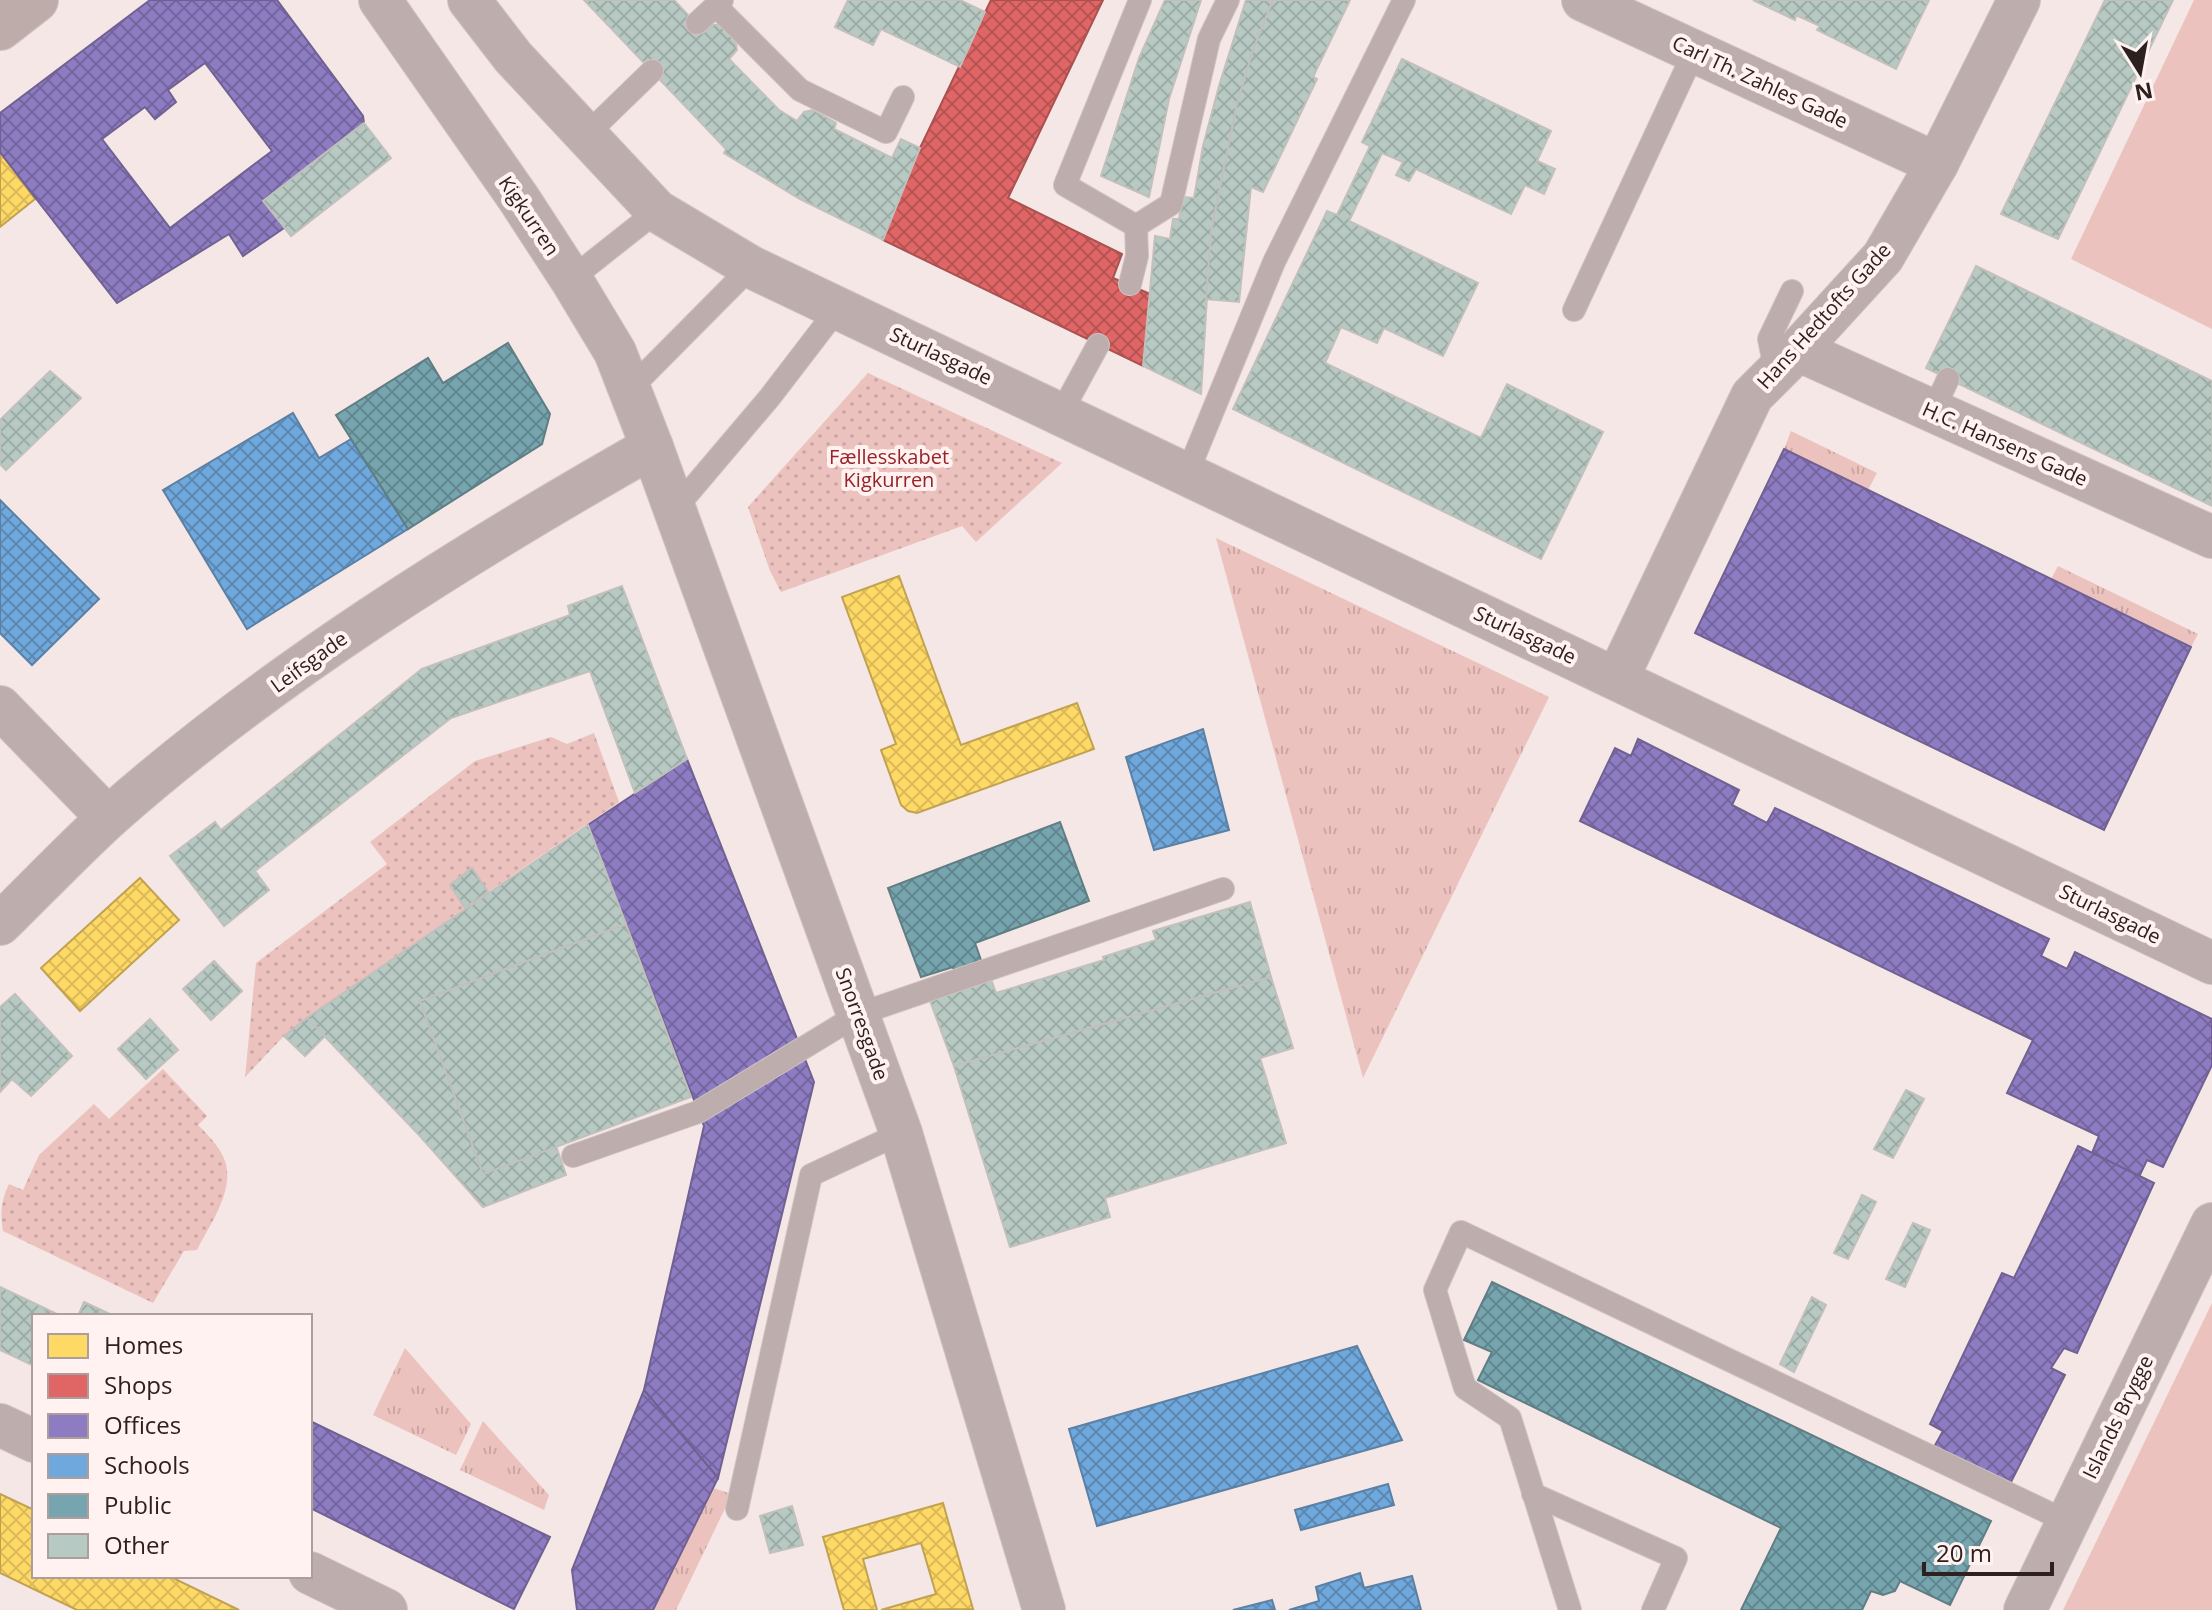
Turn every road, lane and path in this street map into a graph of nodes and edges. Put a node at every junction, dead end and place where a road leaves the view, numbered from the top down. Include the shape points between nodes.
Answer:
1 (36, 0) edge
2 (380, 0) edge
3 (469, 0) edge
4 (1140, 0) edge
5 (1228, 0) edge
6 (1404, 0) edge
7 (1583, 0) edge
8 (2019, 0) edge
9 (719, 3) edge
10 (697, 23) dead end
11 (0, 28) edge
12 (1694, 52) junction
13 (652, 71) dead end
14 (903, 97) dead end
15 (585, 136) junction
16 (1937, 164) junction
17 (657, 211) junction
18 (1136, 226) junction
19 (751, 267) junction
20 (571, 279) junction
21 (1130, 284) dead end
22 (1792, 291) dead end
23 (839, 307) junction
24 (1574, 310) dead end
25 (1098, 345) dead end
26 (1787, 362) junction
27 (630, 389) junction
28 (1061, 413) junction
29 (652, 447) junction
30 (1187, 474) junction
31 (675, 509) junction
32 (2212, 537) edge
33 (1617, 679) junction
34 (0, 707) edge
35 (108, 818) junction
36 (1223, 889) dead end
37 (0, 924) edge
38 (2212, 963) edge
39 (859, 1014) junction
40 (901, 1133) junction
41 (573, 1156) dead end
42 (2212, 1224) edge
43 (0, 1425) edge
44 (32, 1440) edge
45 (1533, 1494) junction
46 (737, 1509) dead end
47 (2068, 1522) junction
48 (312, 1574) edge
49 (386, 1610) edge
50 (1044, 1610) edge
51 (1570, 1610) edge
52 (1653, 1610) edge
53 (2025, 1610) edge

1 - 11 street
2 - 20 street, Kigkurren
3 - 15 street
4 - 18 lane via 1065,185
5 - 18 lane via 1209,39 1171,204
6 - 30 lane via 1274,262
7 - 12 street, Carl Th. Zahles Gade
8 - 16 street, Hans Hedtofts Gade
9 - 10 lane
9 - 14 lane via 800,90 886,132
12 - 16 street, Carl Th. Zahles Gade
12 - 24 lane
13 - 15 lane
15 - 17 street
16 - 26 street, Hans Hedtofts Gade via 1883,257
17 - 19 street
17 - 20 lane
18 - 21 lane via 1137,256
19 - 23 street
19 - 27 lane
20 - 27 street, Kigkurren via 615,352
22 - 26 lane via 1769,339
23 - 28 street, Sturlasgade
23 - 31 lane
25 - 28 lane
26 - 32 street, H.C. Hansens Gade via 1941,395
26 - 33 street, Hans Hedtofts Gade via 1752,396
27 - 29 street, Kigkurren
28 - 30 street, Sturlasgade
29 - 31 street, Snorresgade
29 - 35 street, Leifsgade via 363,623 229,720
30 - 33 street, Sturlasgade
31 - 39 street, Snorresgade
33 - 38 street, Sturlasgade
34 - 35 street
35 - 37 street, Leifsgade
36 - 39 lane
39 - 40 street, Snorresgade
39 - 41 lane via 698,1112
40 - 46 lane via 811,1175
40 - 50 street, Snorresgade
42 - 47 street, Islands Brygge
43 - 44 street
45 - 47 lane via 1510,1418 1465,1388 1435,1290 1461,1232
45 - 51 lane
45 - 52 lane via 1676,1558
47 - 53 street, Islands Brygge
48 - 49 street

